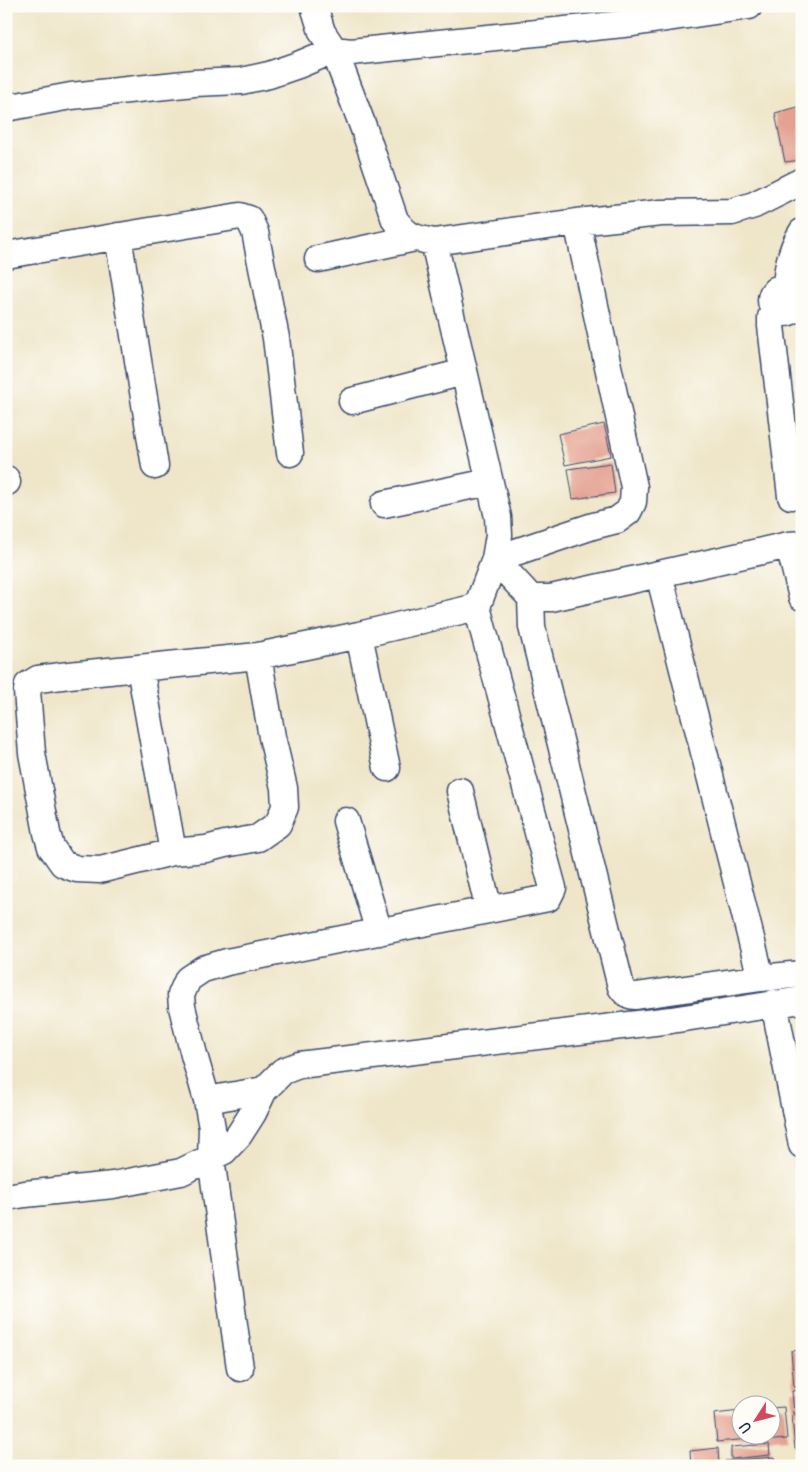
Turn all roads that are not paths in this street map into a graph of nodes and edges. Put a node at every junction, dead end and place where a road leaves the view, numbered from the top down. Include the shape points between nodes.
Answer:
1 (314, 6) edge
2 (749, 6) edge
3 (334, 50) junction
4 (6, 108) edge
5 (802, 181) edge
6 (578, 222) junction
7 (802, 232) edge
8 (118, 236) junction
9 (424, 240) junction
10 (6, 255) edge
11 (796, 256) edge
12 (318, 260) dead end
13 (790, 300) edge
14 (464, 372) junction
15 (352, 401) dead end
16 (290, 453) dead end
17 (155, 466) dead end
18 (489, 482) junction
19 (791, 496) dead end
20 (384, 504) dead end
21 (796, 544) edge
22 (495, 559) junction
23 (658, 574) junction
24 (802, 597) edge
25 (531, 598) junction
26 (477, 607) junction
27 (359, 635) junction
28 (258, 656) junction
29 (140, 668) junction
30 (386, 768) dead end
31 (460, 791) dead end
32 (346, 821) dead end
33 (173, 852) junction
34 (489, 910) junction
35 (379, 932) junction
36 (802, 974) edge
37 (761, 978) junction
38 (802, 1000) edge
39 (774, 1003) junction
40 (264, 1090) junction
41 (207, 1100) junction
42 (802, 1145) edge
43 (211, 1158) junction
44 (6, 1197) edge
45 (240, 1368) dead end

1 - 3 street via 322,32
2 - 3 street via 634,23 351,52
3 - 4 street via 269,75 241,81 71,96
3 - 9 street via 395,220 403,231
5 - 6 street via 754,205 732,212 661,213
6 - 9 street
6 - 22 street via 634,487 633,502 628,512 617,520
7 - 11 street via 795,242
8 - 10 street
8 - 16 street via 240,216 248,220 255,232 276,338
8 - 17 street
9 - 12 street
9 - 14 street
11 - 13 street via 787,271
13 - 19 street via 771,317 771,326
14 - 15 street
14 - 18 street
18 - 20 street
18 - 22 street via 498,517
21 - 23 street
21 - 24 street
22 - 25 street
22 - 26 street
23 - 25 street via 551,598
23 - 37 street
25 - 37 street via 532,627 621,987 625,993 636,996
26 - 27 street
26 - 34 street via 553,888 548,898
27 - 28 street
27 - 30 street
28 - 29 street
28 - 33 street via 284,788 285,807 278,824 258,838
29 - 33 street
29 - 33 street via 38,679 28,685 32,753 51,847 63,864 77,869 100,870
31 - 34 street
32 - 35 street
34 - 35 street
35 - 41 street via 227,962 203,969 188,979 181,995 182,1007
36 - 37 street
38 - 39 street
39 - 40 street via 671,1020 299,1065 283,1071
39 - 42 street
40 - 41 street
40 - 43 street via 239,1135 224,1151
41 - 43 street via 212,1128
43 - 44 street via 181,1172 113,1186
43 - 45 street

